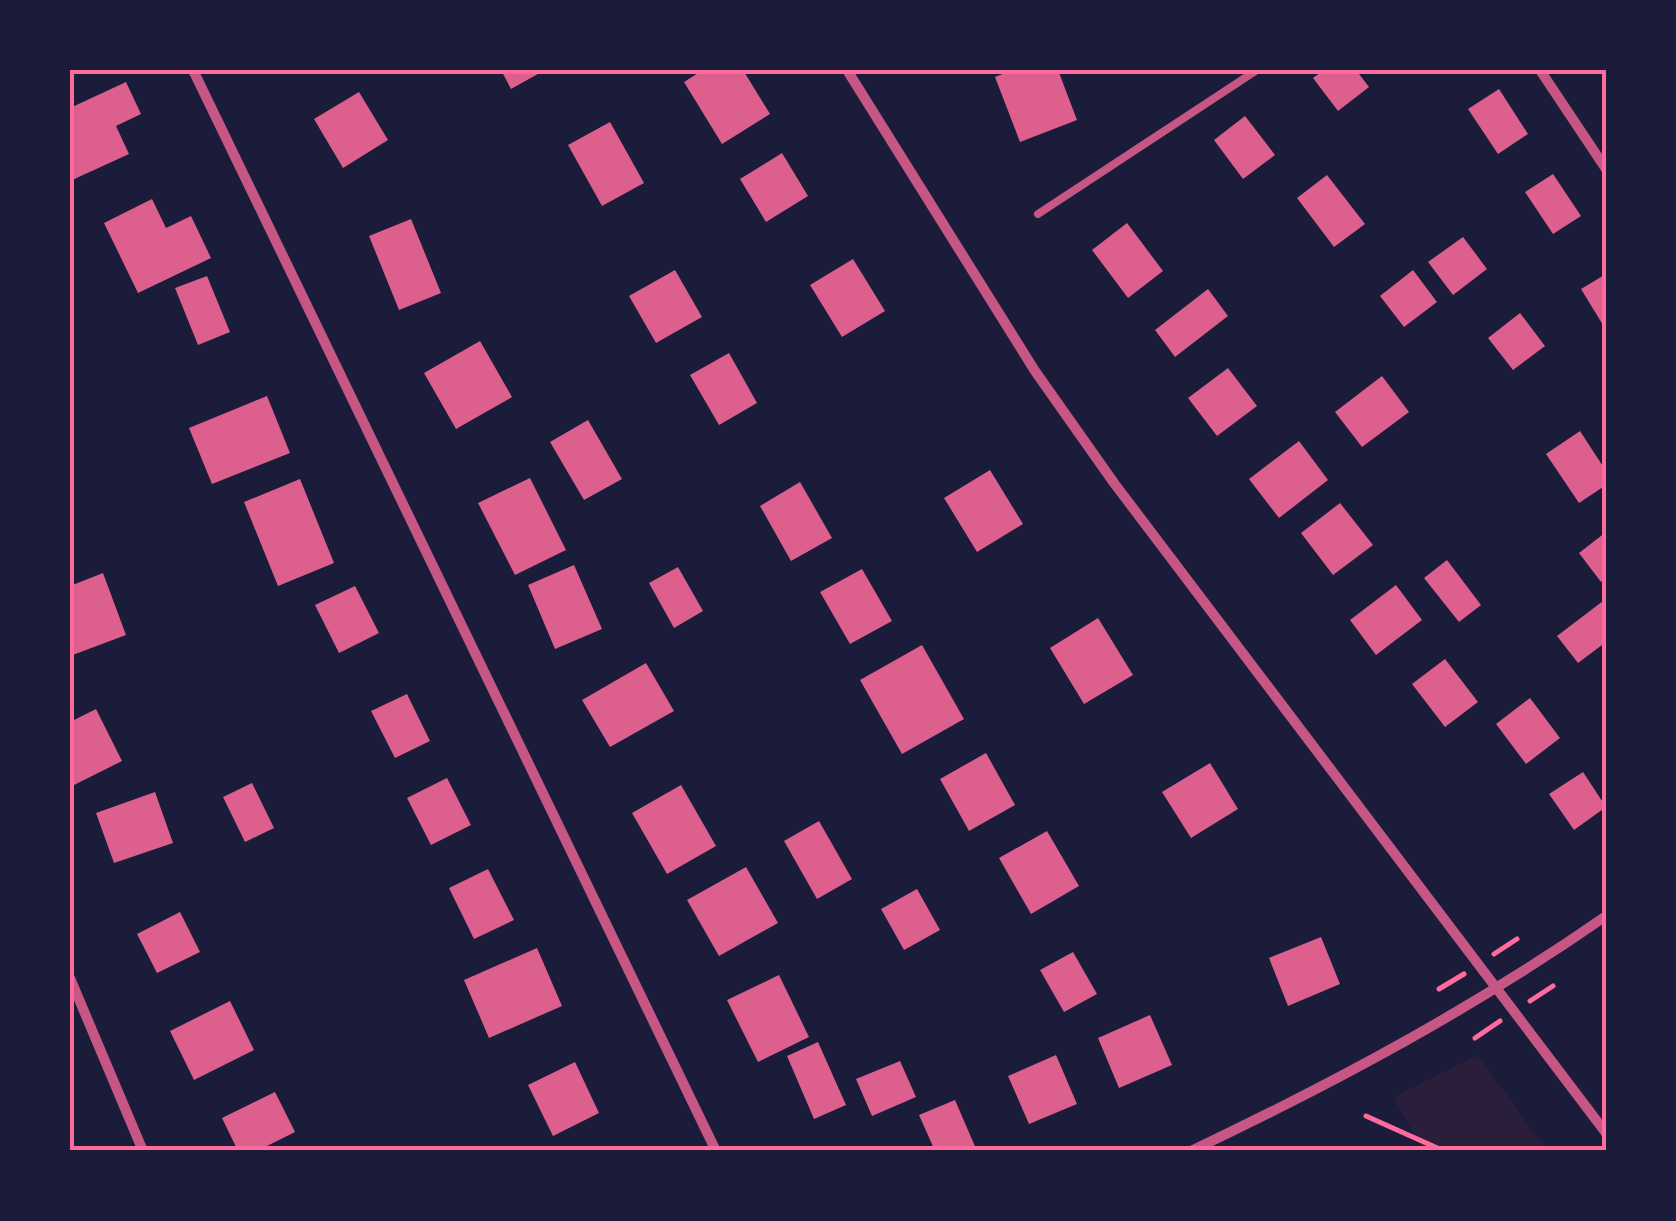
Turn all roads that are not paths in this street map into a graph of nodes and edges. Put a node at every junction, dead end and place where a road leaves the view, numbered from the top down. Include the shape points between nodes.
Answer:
1 (194, 70) edge
2 (848, 70) edge
3 (1257, 70) edge
4 (1540, 70) edge
5 (1606, 169) edge
6 (1038, 214) dead end
7 (1606, 916) edge
8 (70, 978) edge
9 (1500, 989) junction
10 (1606, 1133) edge
11 (143, 1151) edge
12 (716, 1151) edge
13 (1191, 1151) edge

1 - 12 street
2 - 9 street via 1035,371 1114,483
3 - 6 lane
4 - 5 street
7 - 9 street
8 - 11 street
9 - 10 street
9 - 13 street

